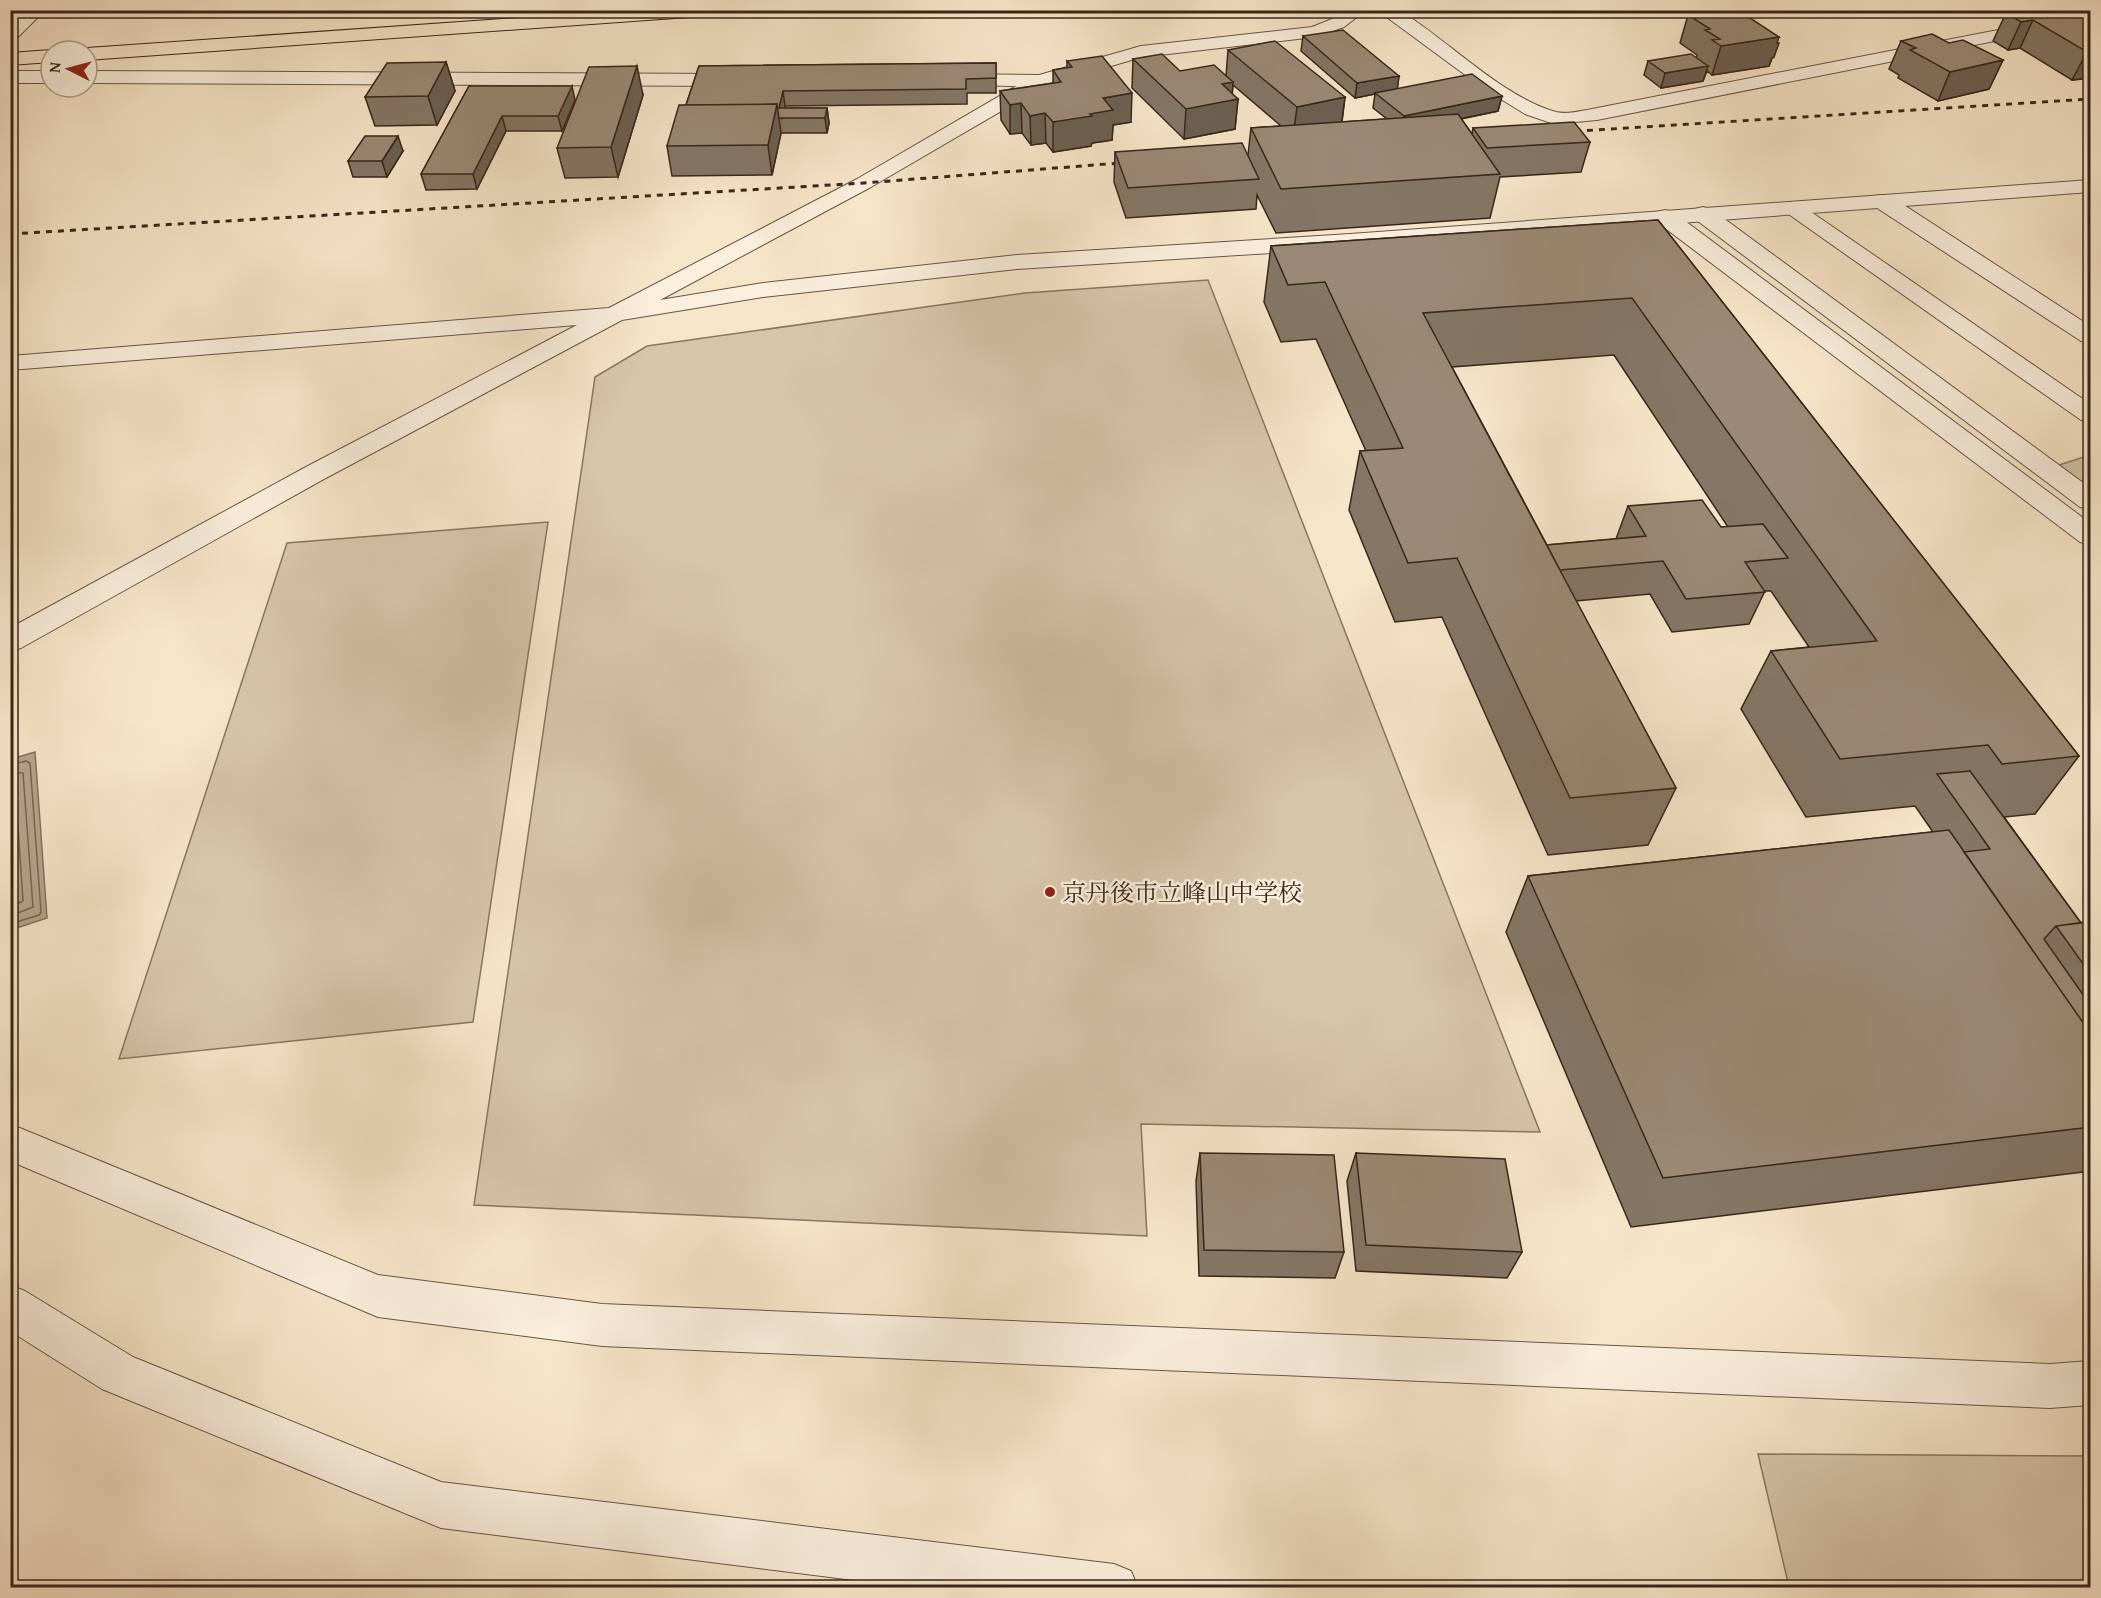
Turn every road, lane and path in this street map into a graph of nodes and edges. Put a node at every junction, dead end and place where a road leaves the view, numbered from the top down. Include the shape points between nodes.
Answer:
1 (36, 10) edge
2 (717, 10) edge
3 (1357, 10) edge
4 (1386, 10) edge
5 (2091, 17) edge
6 (10, 35) edge
7 (99, 53) edge
8 (39, 57) edge
9 (10, 59) edge
10 (10, 77) edge
11 (39, 77) edge
12 (99, 77) edge
13 (754, 80) edge
14 (932, 80) edge
15 (1040, 81) junction
16 (2091, 186) edge
17 (1882, 201) junction
18 (1794, 209) junction
19 (1703, 214) junction
20 (1665, 217) junction
21 (612, 315) junction
22 (2091, 336) edge
23 (10, 363) edge
24 (2091, 415) edge
25 (2091, 501) edge
26 (2091, 536) edge
27 (10, 641) edge
28 (10, 1142) edge
29 (10, 1306) edge
30 (2091, 1383) edge
31 (1114, 1587) edge

1 - 6 street
2 - 7 highway
3 - 15 street via 1315,32 1141,52
4 - 5 street via 1415,26 1520,104 1557,119
8 - 9 highway
10 - 11 street
12 - 13 street
14 - 15 street
15 - 21 street via 864,183
16 - 17 street
17 - 18 street
17 - 22 street
18 - 19 street
18 - 24 lane
19 - 20 street
19 - 25 street
20 - 21 street via 1017,261 763,290
20 - 26 street
21 - 23 street
21 - 27 street
28 - 30 street via 378,1296 602,1325 2026,1385
29 - 31 street via 118,1372 441,1505

